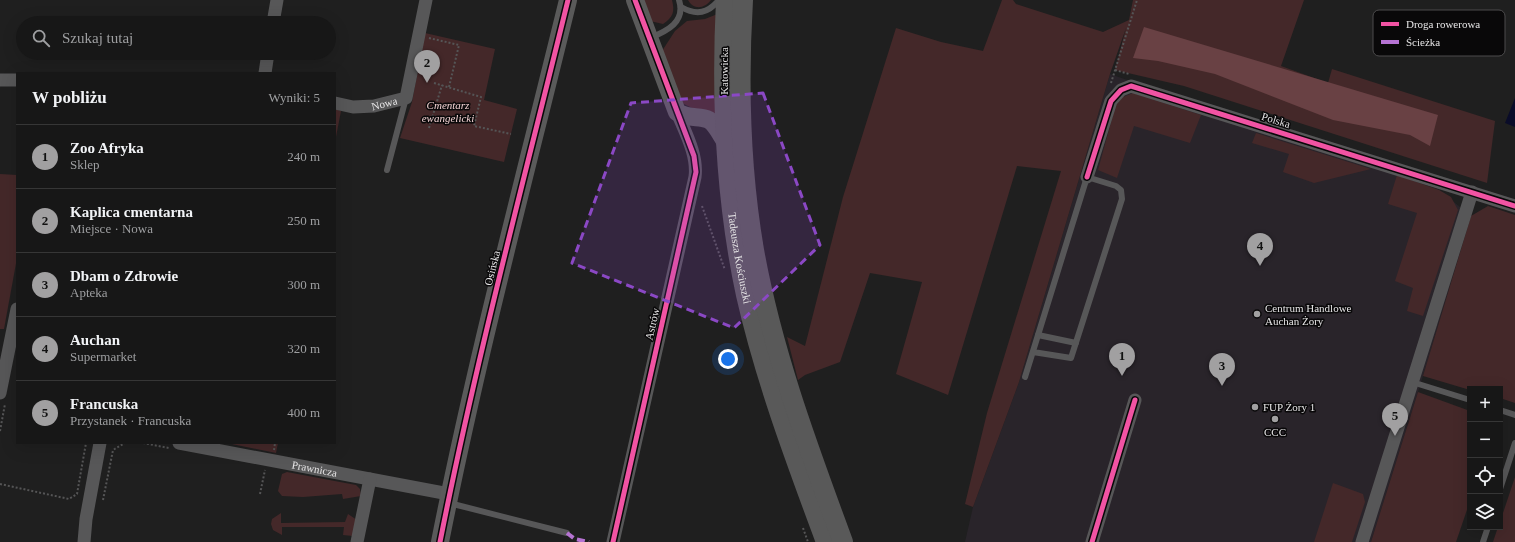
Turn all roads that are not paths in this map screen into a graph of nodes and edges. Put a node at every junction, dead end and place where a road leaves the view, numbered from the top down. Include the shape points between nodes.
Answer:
1 (277, 0) edge
2 (426, 0) edge
3 (568, 0) edge
4 (635, 0) edge
5 (679, 0) edge
6 (719, 0) edge
7 (726, 0) edge
8 (743, 0) edge
9 (681, 7) junction
10 (274, 16) edge
11 (649, 38) junction
12 (267, 60) edge
13 (264, 72) edge
14 (0, 80) edge
15 (16, 80) edge
16 (406, 98) junction
17 (336, 103) edge
18 (677, 112) junction
19 (733, 139) junction
20 (387, 170) dead end
21 (1087, 177) junction
22 (1472, 192) junction
23 (1515, 206) edge
24 (16, 314) edge
25 (1038, 335) junction
26 (1076, 343) junction
27 (1032, 352) junction
28 (1025, 377) dead end
29 (1412, 382) junction
30 (0, 393) edge
31 (1467, 399) edge
32 (1135, 400) dead end
33 (1503, 411) edge
34 (1515, 415) edge
35 (1515, 443) edge
36 (100, 444) edge
37 (184, 444) edge
38 (370, 479) junction
39 (1503, 480) edge
40 (448, 498) junction
41 (1487, 530) edge
42 (566, 533) dead end
43 (84, 542) edge
44 (357, 542) edge
45 (440, 542) edge
46 (613, 542) edge
47 (826, 542) edge
48 (844, 542) edge
49 (1092, 542) edge
50 (1362, 542) edge
51 (1483, 542) edge

1 - 10 street
2 - 16 street, Nowa
3 - 40 street, Osińska
4 - 11 street
5 - 9 lane
6 - 9 lane via 704,12 692,12
7 - 19 main road, Katowicka via 723,51
8 - 19 main road, Katowicka
9 - 11 lane via 674,25
11 - 18 street
12 - 13 street
14 - 15 street
16 - 17 street, Nowa via 374,106 353,107
16 - 20 lane
18 - 19 street via 688,117 708,120
18 - 46 street, Astrów via 695,162 695,177
19 - 47 main road, Tadeusza Kościuszki via 728,180 746,295 780,413
19 - 48 main road, Tadeusza Kościuszki via 744,176 754,250 772,328 797,411
21 - 22 street, Polska via 1111,101 1121,90 1130,86
21 - 25 lane
21 - 26 lane via 1116,186 1121,190 1122,196
22 - 23 street, Polska
22 - 29 street
24 - 30 street
25 - 26 lane
25 - 27 lane
26 - 27 lane via 1071,358
27 - 28 lane
29 - 31 lane
29 - 50 street
32 - 49 street
33 - 34 lane
35 - 39 lane
36 - 43 street
37 - 38 street, Prawnicza
38 - 40 street, Prawnicza
38 - 44 street
40 - 42 lane
40 - 45 street, Osińska
41 - 51 lane

